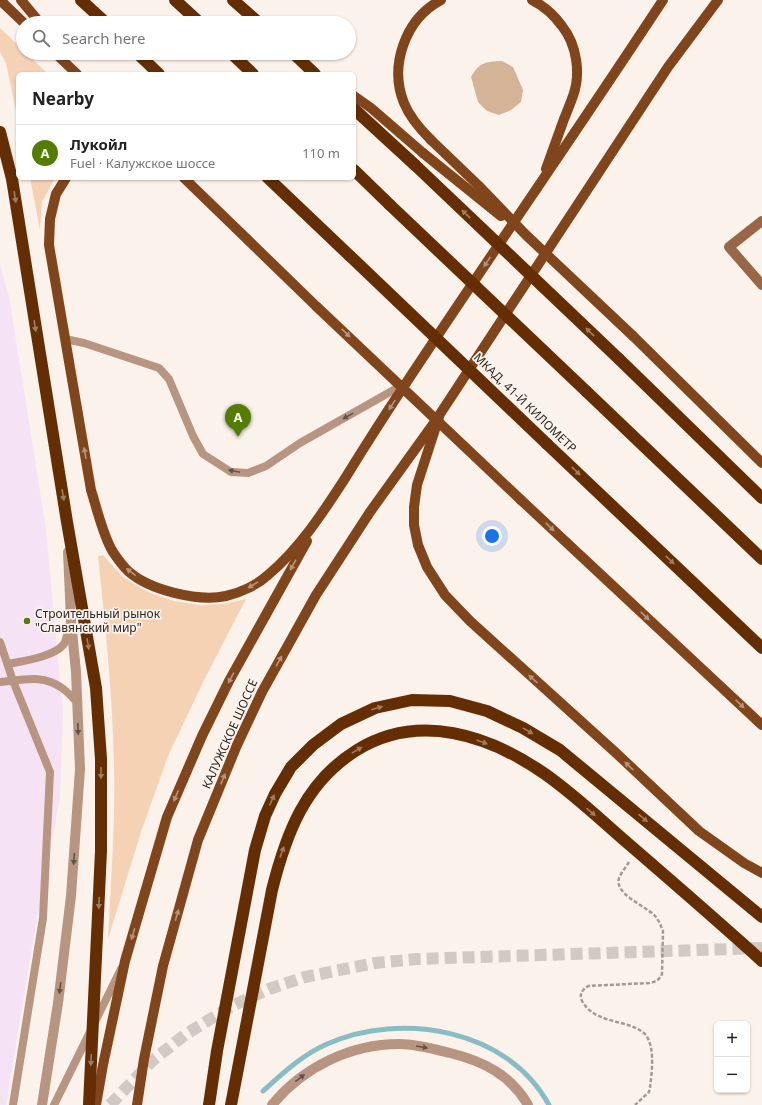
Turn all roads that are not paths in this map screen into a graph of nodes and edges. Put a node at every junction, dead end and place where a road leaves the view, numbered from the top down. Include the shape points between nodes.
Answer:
1 (0, 0) edge
2 (21, 0) edge
3 (81, 0) edge
4 (176, 0) edge
5 (233, 0) edge
6 (441, 0) edge
7 (532, 0) edge
8 (663, 0) edge
9 (719, 1) edge
10 (17, 16) edge
11 (34, 16) edge
12 (98, 16) edge
13 (193, 16) edge
14 (251, 16) edge
15 (63, 60) edge
16 (71, 60) edge
17 (144, 60) edge
18 (238, 60) edge
19 (301, 60) edge
20 (303, 60) edge
21 (76, 72) edge
22 (80, 72) edge
23 (157, 72) edge
24 (251, 72) edge
25 (314, 72) edge
26 (319, 72) edge
27 (356, 97) edge
28 (356, 111) edge
29 (0, 132) edge
30 (356, 172) edge
31 (65, 180) edge
32 (186, 180) edge
33 (270, 180) edge
34 (541, 184) junction
35 (762, 221) edge
36 (526, 235) junction
37 (762, 285) edge
38 (65, 339) junction
39 (406, 382) junction
40 (440, 414) junction
41 (762, 463) edge
42 (762, 498) edge
43 (319, 518) junction
44 (67, 522) junction
45 (762, 559) edge
46 (71, 620) junction
47 (0, 642) edge
48 (762, 648) edge
49 (8, 664) junction
50 (13, 681) junction
51 (0, 682) edge
52 (78, 703) junction
53 (762, 725) edge
54 (762, 873) edge
55 (762, 917) edge
56 (125, 961) junction
57 (762, 961) edge
58 (92, 1026) junction
59 (13, 1105) edge
60 (42, 1105) edge
61 (54, 1105) edge
62 (89, 1105) edge
63 (96, 1105) edge
64 (137, 1105) edge
65 (209, 1105) edge
66 (231, 1105) edge
67 (272, 1105) edge
68 (528, 1105) edge

1 - 10 main road
2 - 11 main road
3 - 12 highway
4 - 13 highway
5 - 14 highway
6 - 36 main road, bridge via 416,21 402,47 398,75 404,104 431,140
7 - 34 main road via 546,8 565,29 575,55 577,69 573,96
8 - 34 main road
9 - 40 main road via 668,68
15 - 21 main road
16 - 22 main road
17 - 23 highway
18 - 24 highway
19 - 25 highway
20 - 26 main road
27 - 36 main road, bridge
42 -> 28 highway, bridge
29 -> 44 highway via 12,179
30 - 45 highway, bridge
31 - 38 main road via 56,194 53,206 49,246
32 -> 53 main road, bridge via 317,307
33 -> 48 highway, МКАД, 41-Й КИЛОМЕТР, bridge
34 -> 39 main road
35 - 37 street via 729,247
36 - 41 main road, bridge
39 -> 38 lane via 300,443 266,466 248,473 231,472 203,454 169,379 159,368
43 -> 38 main road via 293,550 267,576 247,588 226,596 205,598 177,594 152,586 128,571 113,552 102,526 92,490
39 -> 43 main road
54 -> 40 main road via 699,831 470,621 445,595 427,567 418,545 414,524 417,485
64 -> 40 main road, КАЛУЖСКОЕ ШОССЕ via 144,1059 171,936 198,840 237,745 262,692 316,596 370,512
43 -> 56 main road, КАЛУЖСКОЕ ШОССЕ via 202,736 167,817
44 - 46 street
44 -> 58 highway via 96,688 101,758 100,859
46 - 49 lane via 64,644 53,652
46 - 52 street
47 - 49 lane
49 - 50 lane
50 - 51 lane
50 - 52 lane via 38,678 50,680
50 - 59 lane via 50,772 43,918
52 -> 60 street via 80,768 71,896
65 -> 55 highway via 255,850 265,816 291,767 312,745 341,724 375,708 412,700 450,701 487,711 523,728 560,750
56 - 58 lane
56 - 63 main road, КАЛУЖСКОЕ ШОССЕ
66 -> 57 highway via 272,890 291,829 305,802 322,779 342,759 367,744 395,734 424,730 456,733 508,753 544,774 578,800
58 - 61 lane
58 -> 62 highway
67 -> 68 street via 310,1070 333,1058 378,1045 401,1044 481,1062 510,1081

